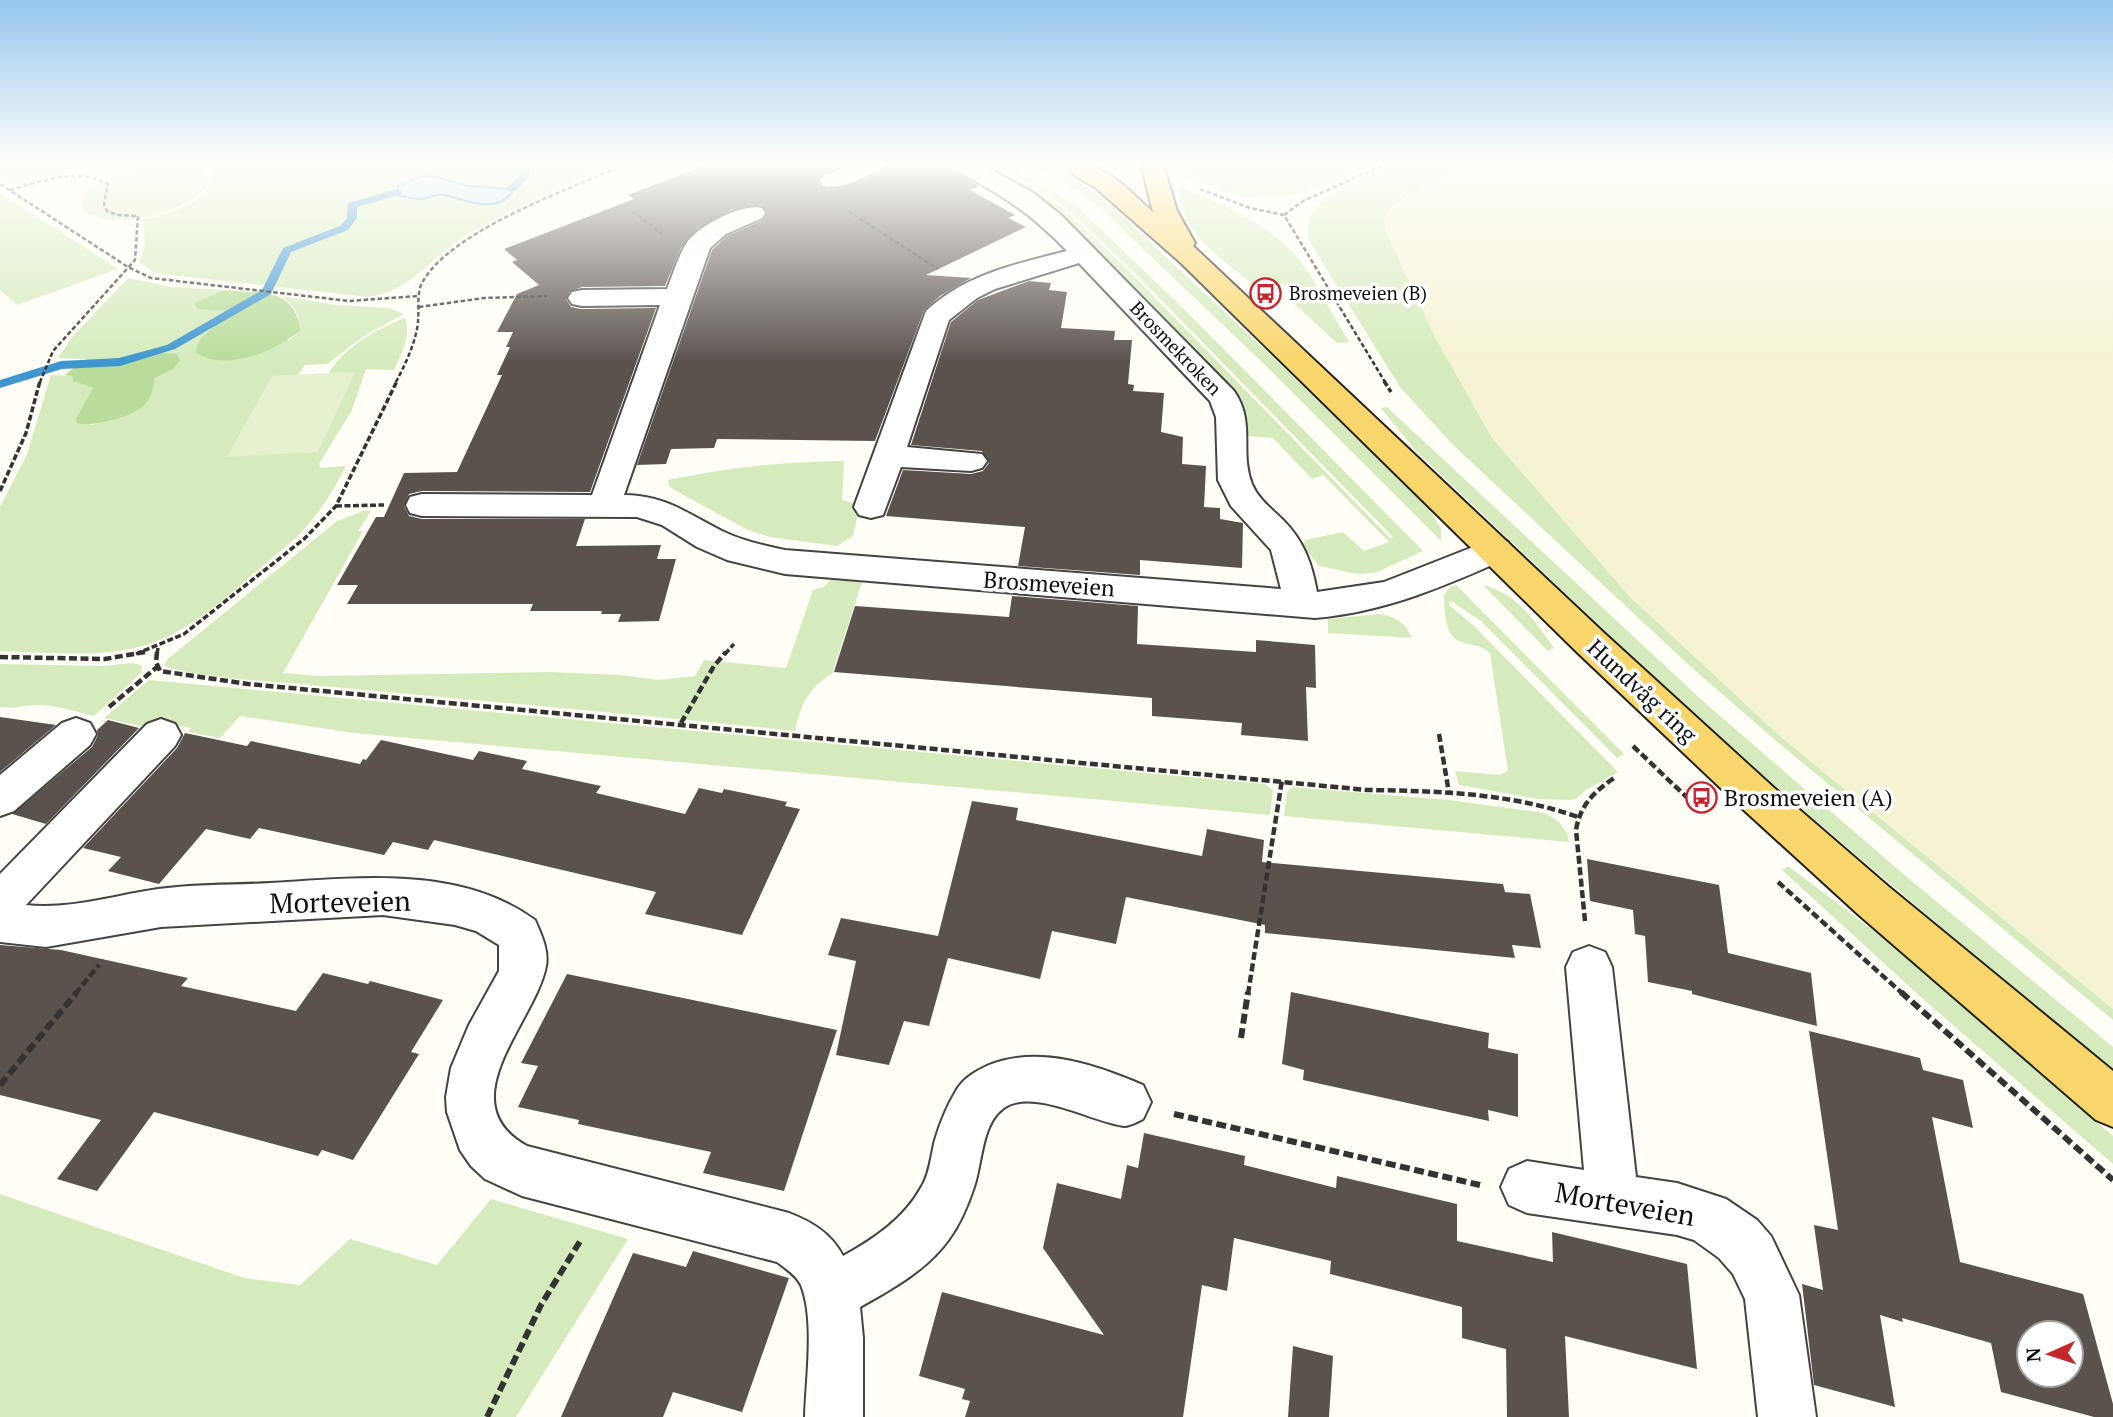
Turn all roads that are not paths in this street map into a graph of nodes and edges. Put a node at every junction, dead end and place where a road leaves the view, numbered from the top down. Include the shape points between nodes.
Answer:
1 (719, 230) edge
2 (1061, 230) edge
3 (1159, 230) edge
4 (1175, 230) edge
5 (1084, 254) junction
6 (1190, 257) junction
7 (677, 297) junction
8 (582, 298) road end
9 (889, 456) junction
10 (971, 461) dead end
11 (605, 504) junction
12 (422, 505) road end
13 (871, 507) dead end
14 (1496, 550) junction
15 (1301, 604) junction
16 (76, 734) road end
17 (161, 735) dead end
18 (0, 799) edge
19 (0, 903) edge
20 (0, 922) edge
21 (1589, 967) road end
22 (1126, 1102) road end
23 (2113, 1103) edge
24 (1527, 1187) road end
25 (1613, 1199) junction
26 (829, 1294) junction
27 (834, 1417) edge
28 (1787, 1417) edge

1 - 7 street via 705,237
2 - 5 street, Brosmekroken
3 - 6 main road, Hundvåg ring
4 - 6 main road, Hundvåg ring
5 - 9 street via 953,299 936,317
5 - 15 street, Brosmekroken via 1231,408 1233,477 1243,499 1279,536 1291,556
6 - 14 main road, Hundvåg ring
7 - 8 street
7 - 11 street
9 - 10 street
9 - 13 street
11 - 12 street, Brosmeveien
11 - 15 street, Brosmeveien via 658,510 739,552 785,562
14 - 15 street, Brosmeveien via 1403,591 1345,604
14 - 23 main road, Hundvåg ring via 1759,799
16 - 18 street
17 - 19 street
20 - 26 street, Morteveien via 62,926 143,910 383,896 479,913 504,922 519,934 524,961 477,1061 470,1097 474,1126 485,1146 508,1164 789,1239 817,1262
21 - 25 street
22 - 26 street via 1038,1079 1016,1078 997,1084 979,1097 971,1112 951,1180 932,1219 903,1249
24 - 25 street, Morteveien
25 - 28 street, Morteveien via 1707,1218 1752,1255 1772,1295
26 - 27 street, Morteveien

